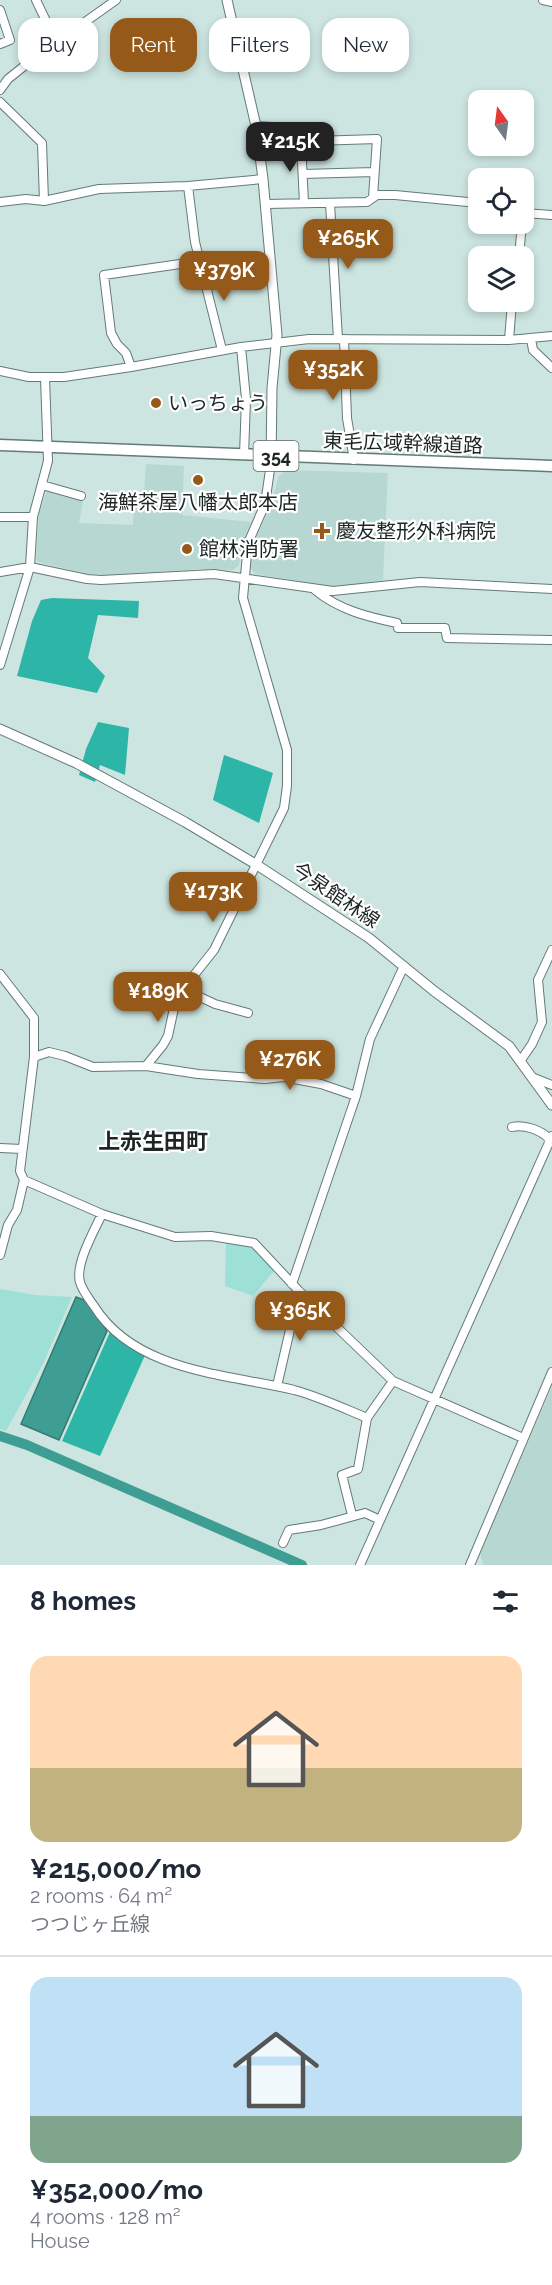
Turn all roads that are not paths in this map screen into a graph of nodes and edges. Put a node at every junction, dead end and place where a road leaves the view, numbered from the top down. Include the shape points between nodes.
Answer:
1 (36, 0) edge
2 (116, 0) edge
3 (227, 0) edge
4 (543, 0) edge
5 (552, 2) edge
6 (0, 10) edge
7 (45, 18) edge
8 (92, 18) edge
9 (0, 44) edge
10 (18, 72) edge
11 (0, 90) edge
12 (0, 102) edge
13 (256, 126) junction
14 (301, 142) junction
15 (374, 172) junction
16 (303, 174) junction
17 (263, 179) junction
18 (188, 186) junction
19 (373, 197) junction
20 (44, 201) junction
21 (0, 202) edge
22 (468, 202) edge
23 (304, 203) junction
24 (330, 203) junction
25 (266, 204) junction
26 (534, 214) edge
27 (552, 215) edge
28 (201, 261) junction
29 (511, 312) edge
30 (552, 336) edge
31 (341, 339) junction
32 (531, 339) junction
33 (509, 340) junction
34 (277, 342) junction
35 (241, 347) junction
36 (222, 350) junction
37 (131, 367) junction
38 (552, 368) edge
39 (0, 371) edge
40 (45, 378) junction
41 (0, 445) edge
42 (47, 450) junction
43 (0, 452) edge
44 (244, 455) junction
45 (272, 460) junction
46 (354, 460) junction
47 (552, 466) edge
48 (552, 473) edge
49 (42, 485) junction
50 (81, 496) dead end
51 (0, 517) edge
52 (33, 517) junction
53 (30, 567) junction
54 (0, 572) edge
55 (243, 577) junction
56 (314, 589) junction
57 (552, 589) edge
58 (552, 640) edge
59 (0, 665) edge
60 (0, 729) edge
61 (257, 865) junction
62 (552, 950) edge
63 (404, 966) junction
64 (0, 974) edge
65 (183, 989) junction
66 (248, 1013) dead end
67 (34, 1057) junction
68 (521, 1060) junction
69 (146, 1066) junction
70 (534, 1078) junction
71 (552, 1085) edge
72 (356, 1095) junction
73 (552, 1105) edge
74 (512, 1126) dead end
75 (551, 1138) edge
76 (0, 1148) edge
77 (22, 1149) junction
78 (24, 1180) junction
79 (102, 1214) junction
80 (0, 1256) edge
81 (292, 1284) junction
82 (299, 1291) junction
83 (552, 1372) edge
84 (393, 1381) junction
85 (276, 1386) junction
86 (434, 1399) junction
87 (367, 1418) junction
88 (523, 1438) junction
89 (352, 1515) junction
90 (380, 1520) junction
91 (283, 1543) dead end
92 (360, 1565) edge
93 (470, 1565) edge

1 - 7 street
2 - 8 street
3 - 13 main road
4 - 5 street
6 - 9 street via 10,40
10 - 11 street
12 - 20 street via 42,143
13 - 14 street via 270,126 282,142
13 - 17 main road
14 - 15 street via 377,139
14 - 16 street
15 - 16 street
15 - 19 street
16 - 23 street
17 - 18 street
17 - 25 main road
18 - 20 street via 99,189
18 - 28 street
19 - 22 street via 394,195
19 - 24 street via 367,202
20 - 21 street
23 - 24 street
23 - 25 street
24 - 31 street
25 - 34 main road
26 - 27 street
28 - 36 street
28 - 37 street via 104,275 111,333
29 - 33 street
30 - 32 street
31 - 33 street
31 - 34 street
31 - 46 street
32 - 33 street
32 - 38 street via 533,350
34 - 35 street
34 - 45 main road via 272,388
35 - 36 street
35 - 44 street via 246,399
36 - 37 street
37 - 40 street
39 - 40 street
40 - 42 street
41 - 42 highway, 東毛広域幹線道路 / 354
42 - 43 highway, 東毛広域幹線道路 / 354
42 - 44 highway, 東毛広域幹線道路 / 354
42 - 45 highway, 東毛広域幹線道路 / 354
42 - 49 street
44 - 45 highway, 東毛広域幹線道路 / 354
45 - 46 highway, 東毛広域幹線道路 / 354
45 - 48 highway, 東毛広域幹線道路 / 354
45 - 55 street via 268,490 251,534
46 - 47 highway, 東毛広域幹線道路 / 354
49 - 50 street
49 - 52 street
51 - 52 street
52 - 53 street
53 - 54 street
53 - 55 street via 87,579 205,574
53 - 59 street
55 - 56 street
55 - 61 street via 245,609 283,731 288,767 284,808
56 - 57 street via 345,591 420,582
56 - 58 street via 331,602 368,617 397,623 398,628 445,628 447,638
60 - 61 main road, 今泉館林線 via 76,763
61 - 63 main road, 今泉館林線 via 369,938
61 - 65 street via 214,950
62 - 68 street via 538,980 542,1022
63 - 68 main road, 今泉館林線 via 496,1034
63 - 72 street via 370,1039
64 - 67 street via 34,1018
65 - 66 street via 214,1004
65 - 69 street via 168,1036
67 - 69 street via 49,1052 93,1067
67 - 77 street
68 - 70 main road, 今泉館林線
69 - 72 street via 198,1074 283,1077
70 - 71 street
70 - 73 main road, 今泉館林線
72 - 81 street
74 - 75 street via 526,1126
75 - 86 street
76 - 77 street
77 - 78 street via 20,1171
78 - 79 street
78 - 80 street
79 - 81 street via 175,1238 211,1236 254,1243
79 - 85 street via 82,1256 79,1281 106,1324 131,1343 181,1366
81 - 82 street
82 - 84 street
82 - 85 street
83 - 88 street
84 - 86 street
84 - 87 street
85 - 87 street
86 - 88 street
86 - 90 street
87 - 89 street via 358,1468 342,1475
88 - 93 street
89 - 90 street via 365,1513
89 - 91 street via 289,1530
90 - 92 street

